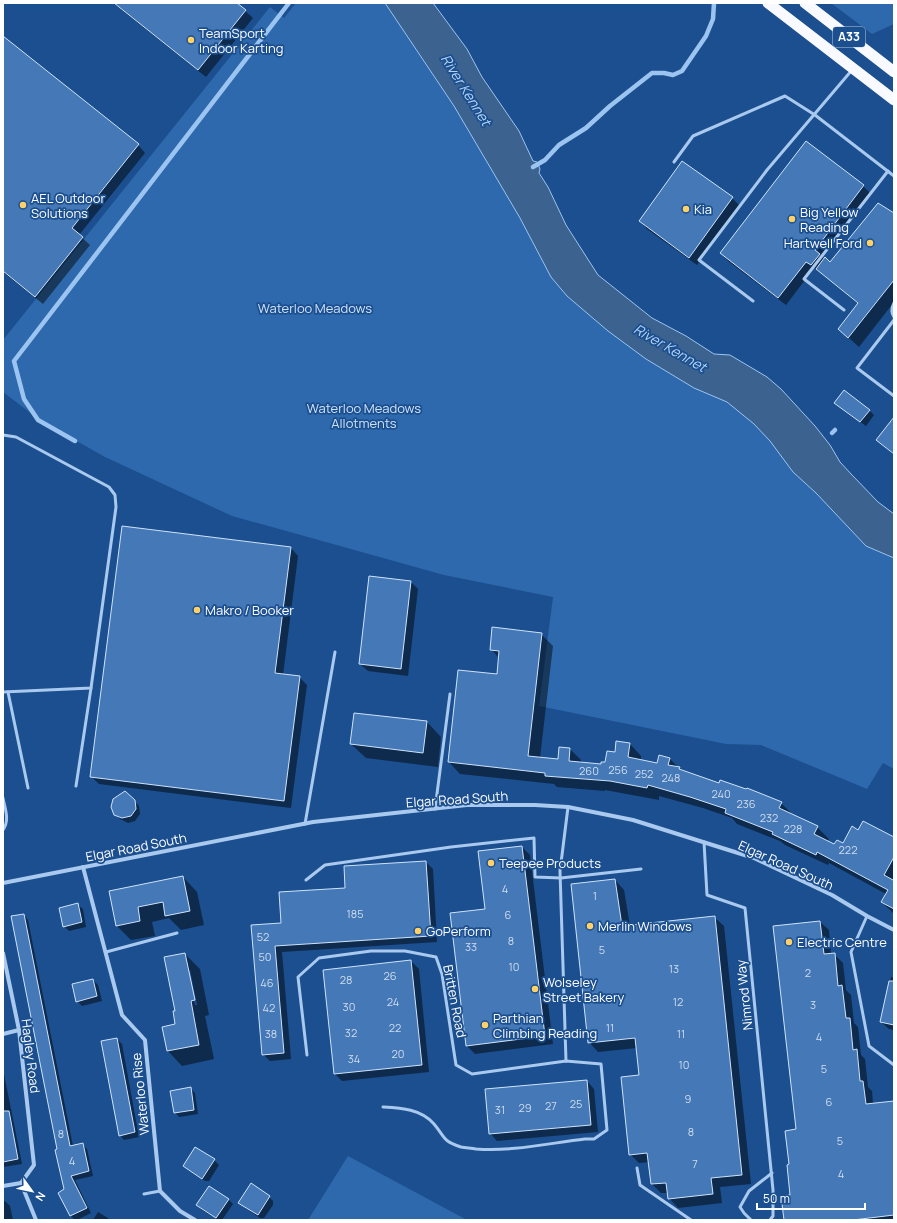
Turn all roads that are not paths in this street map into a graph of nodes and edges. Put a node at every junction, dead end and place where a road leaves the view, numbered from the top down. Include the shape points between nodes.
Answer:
1 (768, 3) edge
2 (805, 3) edge
3 (853, 69) junction
4 (894, 72) edge
5 (894, 100) edge
6 (815, 115) junction
7 (674, 162) dead end
8 (888, 171) junction
9 (894, 176) edge
10 (753, 301) dead end
11 (894, 303) edge
12 (844, 310) dead end
13 (894, 317) edge
14 (894, 320) edge
15 (894, 396) edge
16 (3, 435) edge
17 (335, 652) dead end
18 (91, 688) junction
19 (3, 692) edge
20 (8, 692) junction
21 (450, 694) dead end
22 (76, 786) dead end
23 (28, 788) dead end
24 (3, 798) edge
25 (568, 808) junction
26 (435, 809) junction
27 (305, 824) junction
28 (3, 830) edge
29 (704, 842) junction
30 (83, 867) junction
31 (641, 869) dead end
32 (560, 878) junction
33 (306, 880) dead end
34 (3, 883) edge
35 (867, 916) junction
36 (894, 930) edge
37 (177, 933) dead end
38 (106, 952) junction
39 (3, 953) edge
40 (19, 1030) junction
41 (3, 1034) edge
42 (308, 1055) dead end
43 (566, 1061) junction
44 (894, 1065) edge
45 (384, 1107) dead end
46 (637, 1168) dead end
47 (772, 1173) junction
48 (21, 1183) junction
49 (3, 1186) edge
50 (160, 1191) junction
51 (144, 1194) dead end
52 (36, 1220) edge
53 (195, 1220) edge
54 (691, 1220) edge
55 (751, 1220) edge
56 (770, 1220) edge

1 - 3 highway, A33
2 - 4 highway, A33
3 - 5 highway, A33
3 - 6 lane
6 - 7 lane via 785,96 693,136
6 - 8 lane
6 - 10 lane via 767,170 699,260
8 - 9 lane
8 - 12 lane via 804,279
11 - 13 lane
14 - 15 lane via 857,368
16 - 18 lane via 16,437 109,487 115,495 116,507
17 - 27 lane
18 - 20 lane
18 - 22 lane
19 - 20 lane
20 - 23 lane
21 - 26 lane
24 - 28 lane via 7,818
25 - 26 street, Elgar Road South via 535,805
25 - 29 street, Elgar Road South via 633,820
25 - 32 lane
26 - 27 street, Elgar Road South
27 - 30 street, Elgar Road South
29 - 35 street, Elgar Road South via 754,858 832,895
29 - 47 lane, Nimrod Way via 707,895 745,908
30 - 34 street, Elgar Road South
30 - 38 street, Waterloo Rise
31 - 32 lane
32 - 33 lane via 535,876 534,838 325,865
32 - 43 lane
35 - 36 street, Elgar Road South
35 - 44 lane via 851,952 869,1046
37 - 38 lane
38 - 50 street, Waterloo Rise via 122,1015 145,1040
39 - 40 street, Hagley Road
40 - 41 street
40 - 48 street, Hagley Road via 34,1165
42 - 43 lane, Britten Road via 298,977 319,958 371,951 404,951 436,956 442,974 456,1065 472,1074
43 - 45 lane, Britten Road via 601,1064 607,1130 594,1139 499,1150 462,1148 447,1141 433,1123 418,1113 405,1108
46 - 54 lane via 640,1185
47 - 55 lane via 749,1191 740,1206
47 - 56 lane, Nimrod Way via 773,1216
48 - 49 street
48 - 52 street
50 - 51 lane
50 - 53 street via 180,1211

